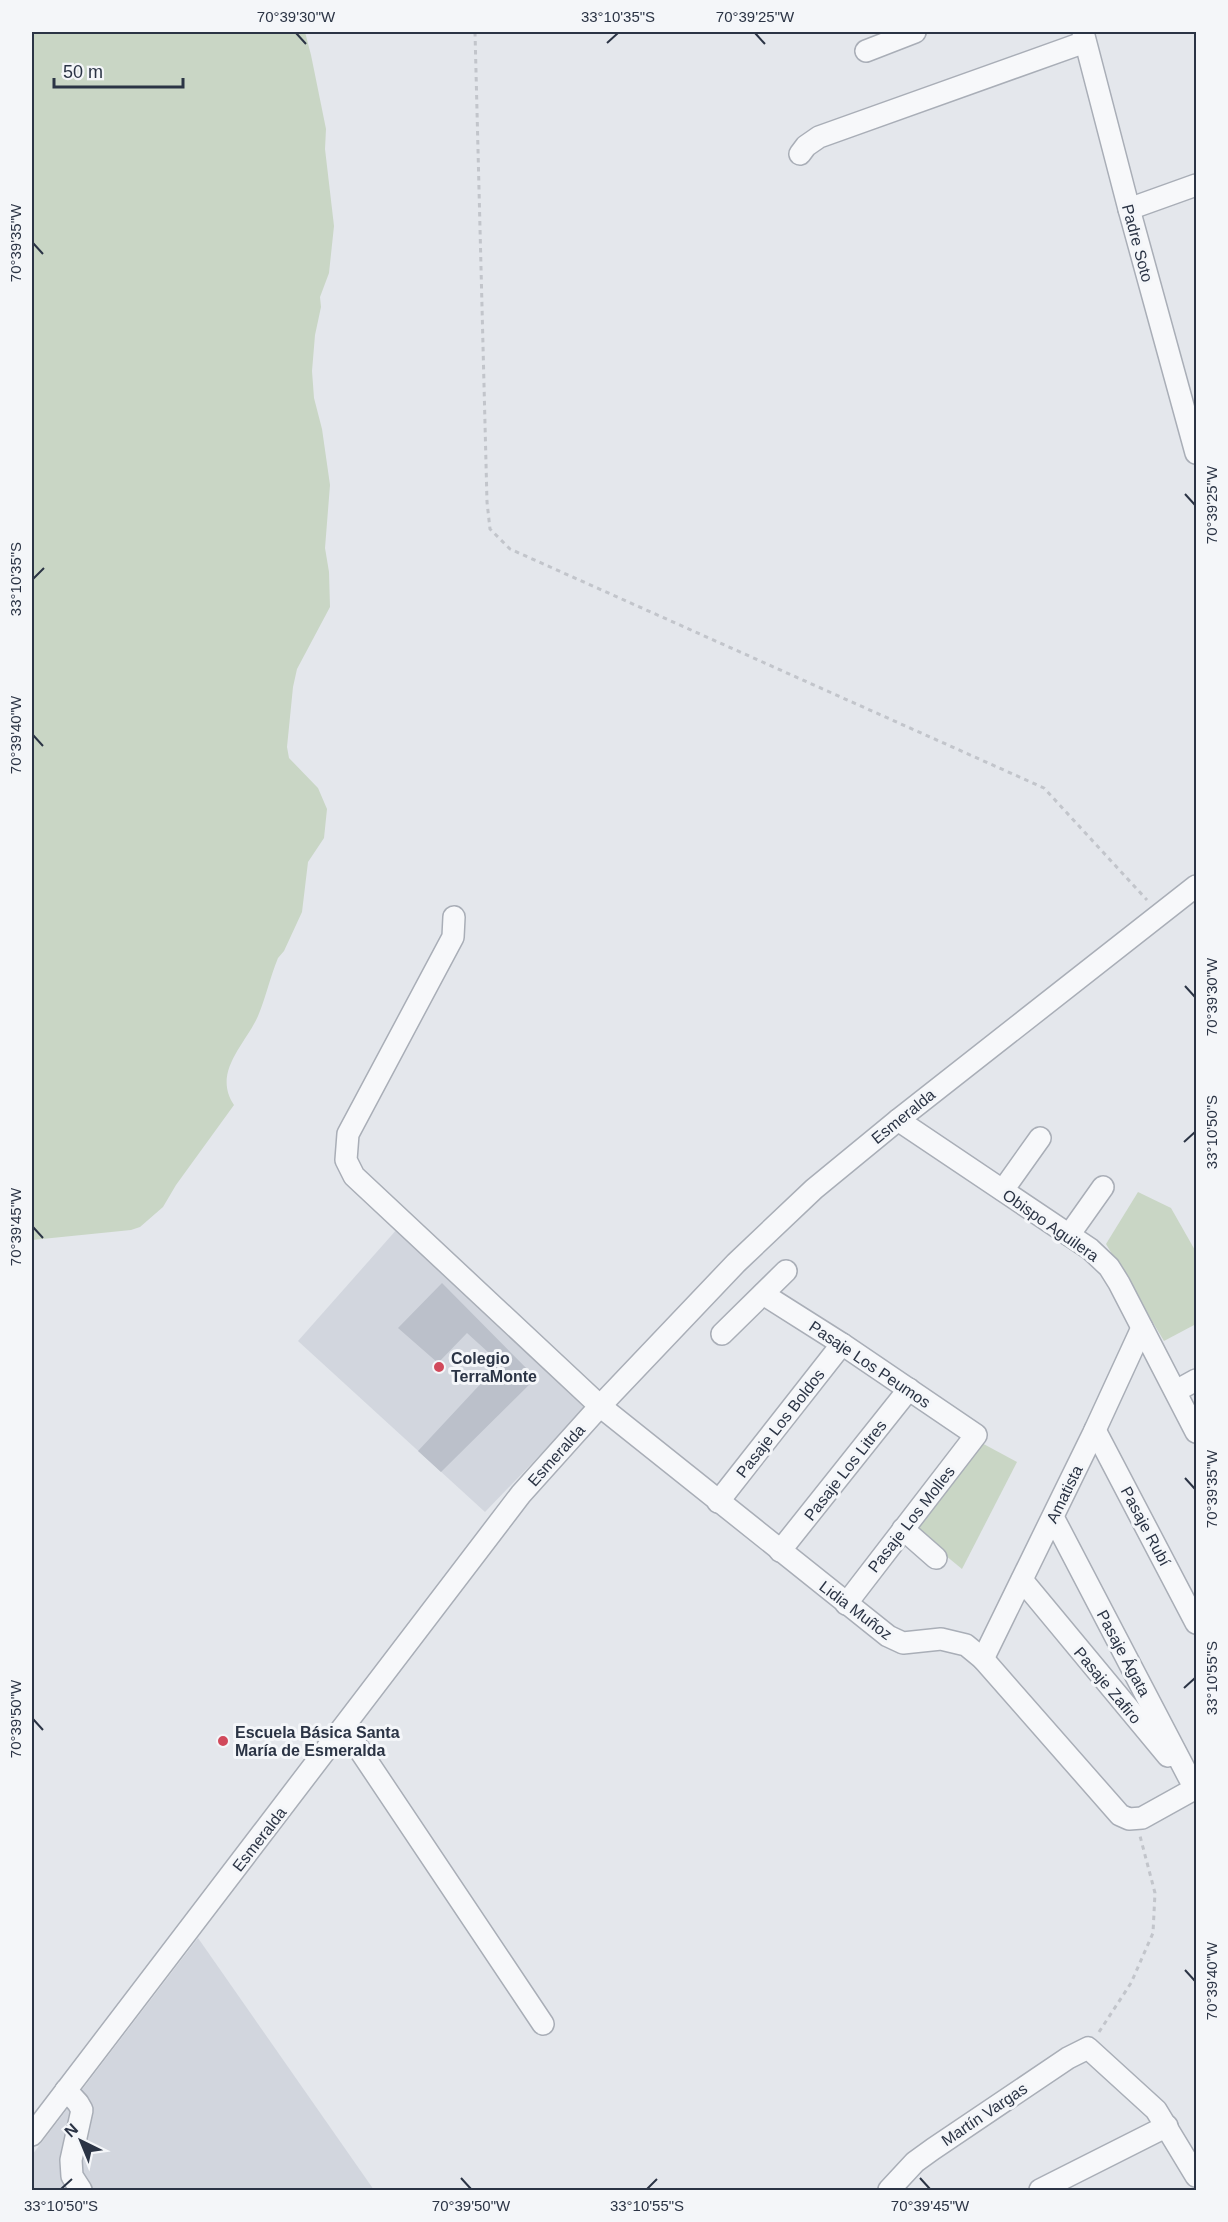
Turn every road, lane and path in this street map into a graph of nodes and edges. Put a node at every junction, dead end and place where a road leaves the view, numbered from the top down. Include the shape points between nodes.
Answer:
1 (475, 32) edge
2 (915, 32) edge
3 (1084, 37) edge
4 (866, 51) dead end
5 (800, 154) dead end
6 (1197, 185) edge
7 (1129, 209) junction
8 (1197, 453) edge
9 (1197, 886) edge
10 (1160, 914) junction
11 (454, 916) dead end
12 (897, 1120) junction
13 (1040, 1138) dead end
14 (1103, 1187) dead end
15 (1003, 1190) junction
16 (1069, 1235) junction
17 (786, 1271) dead end
18 (763, 1294) junction
19 (1142, 1328) junction
20 (722, 1334) dead end
21 (842, 1344) junction
22 (1197, 1380) edge
23 (909, 1389) junction
24 (1176, 1391) junction
25 (600, 1406) junction
26 (1095, 1430) junction
27 (1197, 1432) edge
28 (976, 1435) joint
29 (718, 1502) junction
30 (1053, 1518) junction
31 (903, 1529) junction
32 (780, 1551) junction
33 (936, 1558) dead end
34 (1022, 1580) junction
35 (846, 1604) junction
36 (1197, 1623) edge
37 (983, 1659) junction
38 (345, 1728) junction
39 (1196, 1788) edge
40 (1130, 1819) junction
41 (543, 2024) dead end
42 (1088, 2048) junction
43 (66, 2090) junction
44 (1167, 2126) junction
45 (32, 2135) edge
46 (1197, 2176) edge
47 (81, 2190) edge
48 (889, 2190) edge
49 (1040, 2190) edge

1 - 10 path via 490,529 510,549 1044,788
2 - 4 street
3 - 5 street via 819,137
3 - 7 street, Padre Soto
6 - 7 street
7 - 8 street, Padre Soto
9 - 10 street, Esmeralda
10 - 12 street, Esmeralda
11 - 25 street, Lidia Muñoz via 453,937 348,1134 346,1160 354,1176
12 - 15 street, Obispo Aguilera
12 - 25 street, Esmeralda via 775,1226
13 - 15 street
14 - 16 street
15 - 16 street, Obispo Aguilera
16 - 19 street, Obispo Aguilera via 1109,1267
17 - 18 street
18 - 20 street
18 - 21 street, Pasaje Los Peumos
19 - 24 street, Obispo Aguilera
19 - 26 street, Amatista
21 - 23 street, Pasaje Los Peumos
21 - 29 street, Pasaje Los Boldos
22 - 24 street
23 - 28 street, Pasaje Los Peumos
23 - 32 street, Pasaje Los Litres
24 - 27 street, Obispo Aguilera
25 - 29 street, Lidia Muñoz
25 - 38 street, Esmeralda via 521,1494
26 - 30 street, Amatista
26 - 36 street, Pasaje Rubí
28 - 31 street, Pasaje Los Molles
29 - 32 street, Lidia Muñoz
30 - 34 street, Amatista
30 - 39 street, Pasaje Ágata
31 - 33 street
31 - 35 street, Pasaje Los Molles
32 - 35 street, Lidia Muñoz
34 - 37 street, Amatista
34 - 39 street, Pasaje Zafiro
35 - 37 street, Lidia Muñoz via 903,1643 941,1639 966,1645
37 - 40 street, Lidia Muñoz via 1114,1809
38 - 41 street
38 - 43 street, Esmeralda
39 - 40 street via 1142,1818
40 - 42 path via 1142,1840 1155,1893 1153,1933 1131,1983
42 - 44 street via 1156,2110
42 - 48 street, Martín Vargas via 933,2149
43 - 45 street, Esmeralda
43 - 47 street via 82,2110 71,2160 72,2176
44 - 46 street
44 - 49 street

